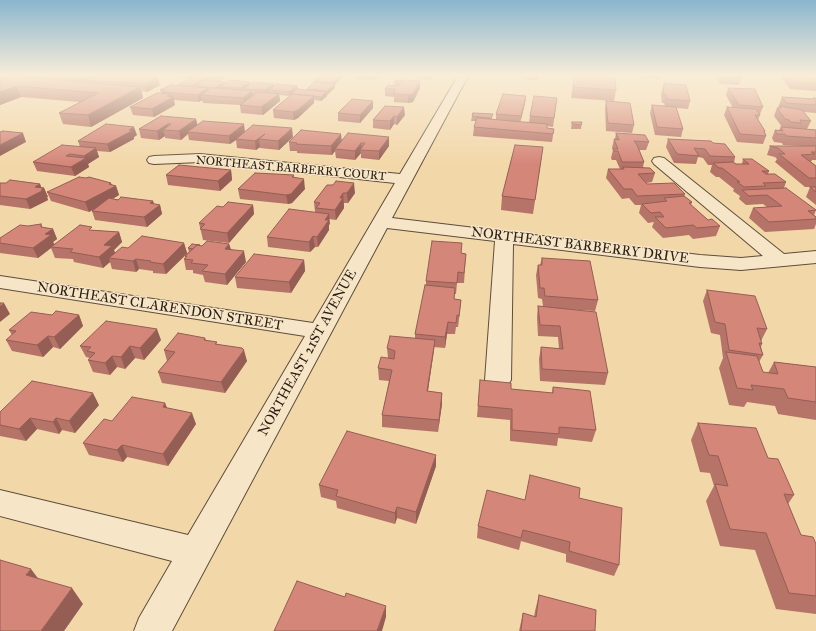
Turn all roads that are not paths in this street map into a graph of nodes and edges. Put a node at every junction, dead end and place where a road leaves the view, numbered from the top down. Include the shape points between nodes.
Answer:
1 (446, 105) edge
2 (154, 160) dead end
3 (659, 161) dead end
4 (404, 179) junction
5 (381, 222) junction
6 (504, 236) junction
7 (816, 257) edge
8 (780, 261) junction
9 (0, 282) edge
10 (320, 331) junction
11 (498, 380) edge
12 (0, 503) edge
13 (197, 552) junction
14 (152, 631) edge

1 - 4 street, NORTHEAST 21ST AVENUE
2 - 4 street, NORTHEAST BARBERRY COURT via 200,158
3 - 8 street
4 - 5 street, NORTHEAST 21ST AVENUE
5 - 6 street, NORTHEAST BARBERRY DRIVE
5 - 10 street, NORTHEAST 21ST AVENUE
6 - 8 street, NORTHEAST BARBERRY DRIVE via 700,261 741,264
6 - 11 street
7 - 8 street, NORTHEAST BARBERRY DRIVE
9 - 10 street, NORTHEAST CLARENDON STREET
10 - 13 street, NORTHEAST 21ST AVENUE
12 - 13 street
13 - 14 street, NORTHEAST 21ST AVENUE

